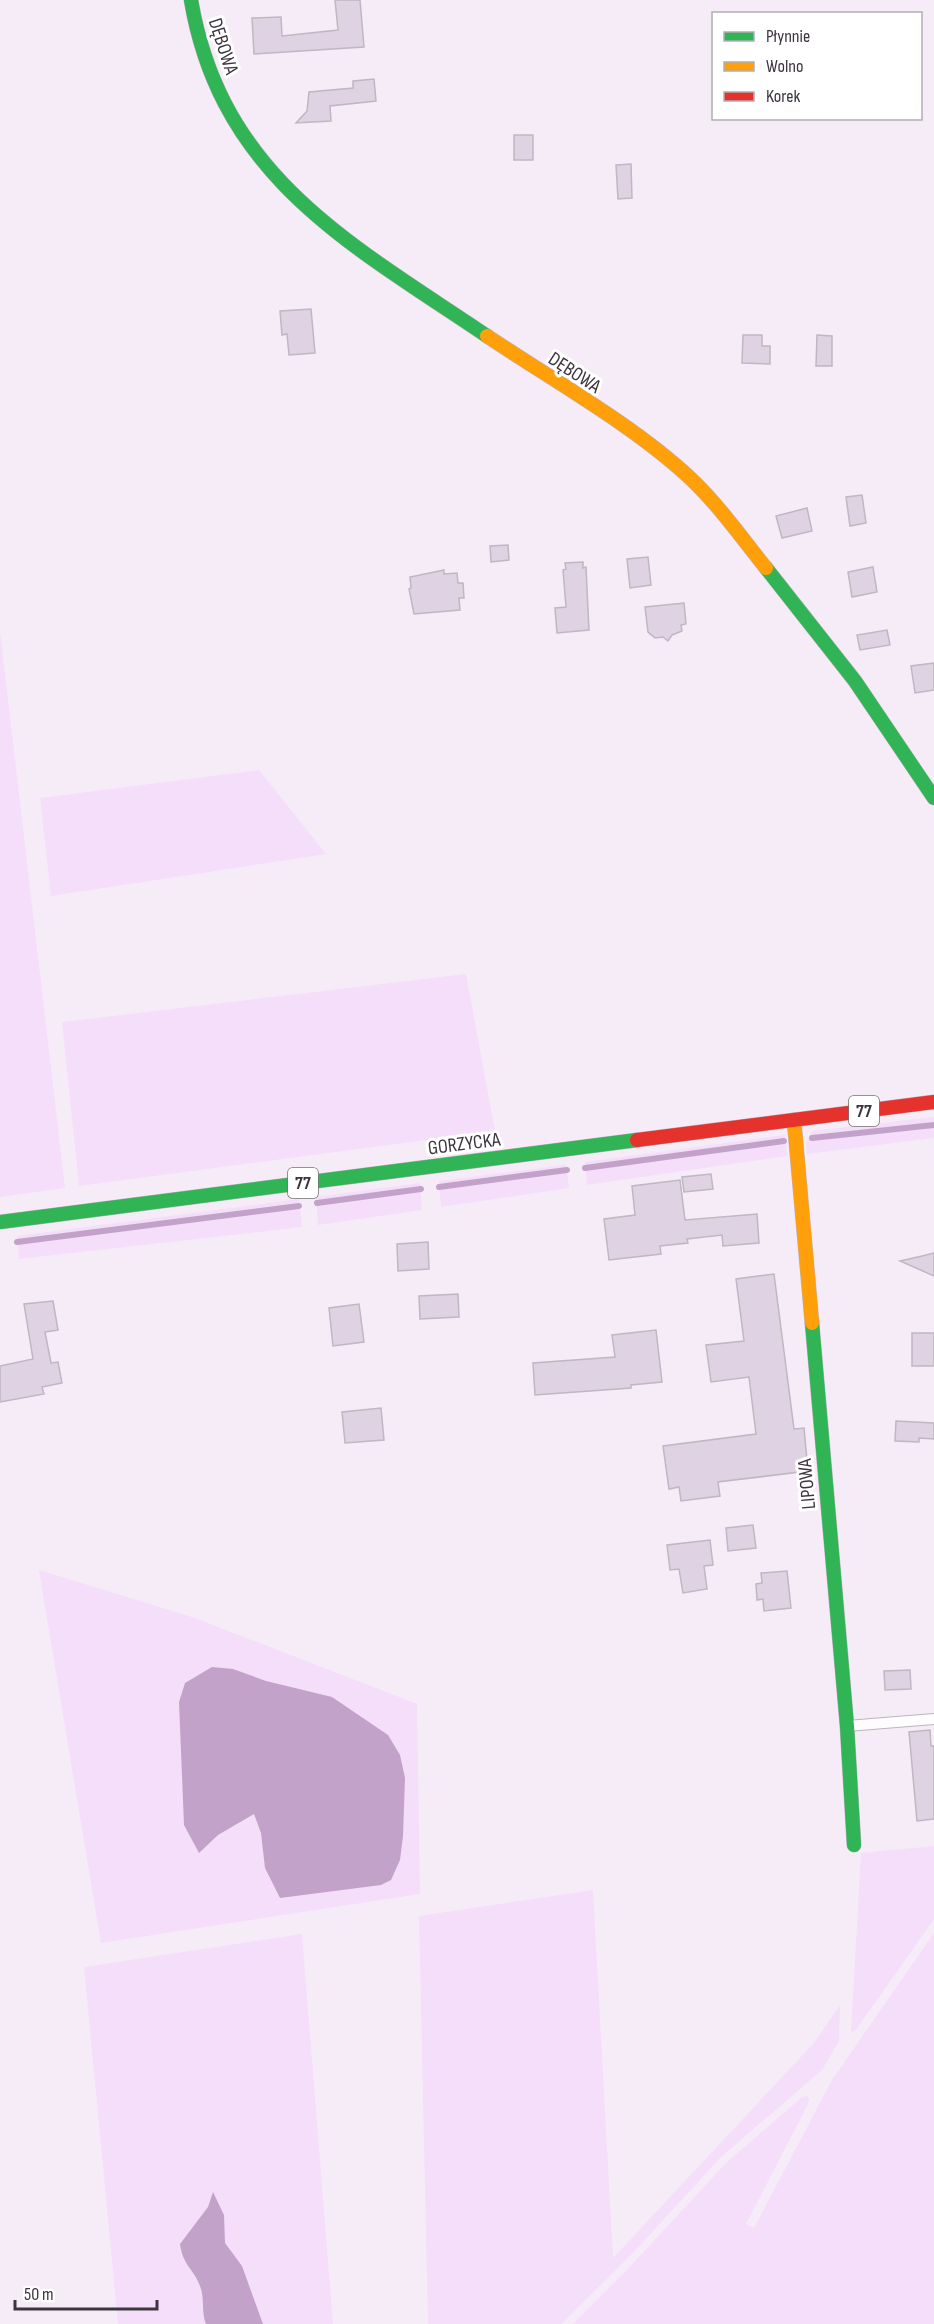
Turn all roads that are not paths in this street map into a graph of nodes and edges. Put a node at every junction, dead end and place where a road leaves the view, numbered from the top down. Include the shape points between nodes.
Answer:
1 (191, 0) edge
2 (934, 798) edge
3 (934, 1102) edge
4 (794, 1120) junction
5 (0, 1222) edge
6 (934, 1719) edge
7 (847, 1726) junction
8 (854, 1845) dead end

1 - 2 street, DĘBOWA via 201,45 222,99 254,153 286,189 352,245 637,436 689,477 724,515 855,681
3 - 4 street, GORZYCKA / 77
4 - 5 street, GORZYCKA / 77
4 - 7 street, LIPOWA
6 - 7 lane
7 - 8 street, LIPOWA

